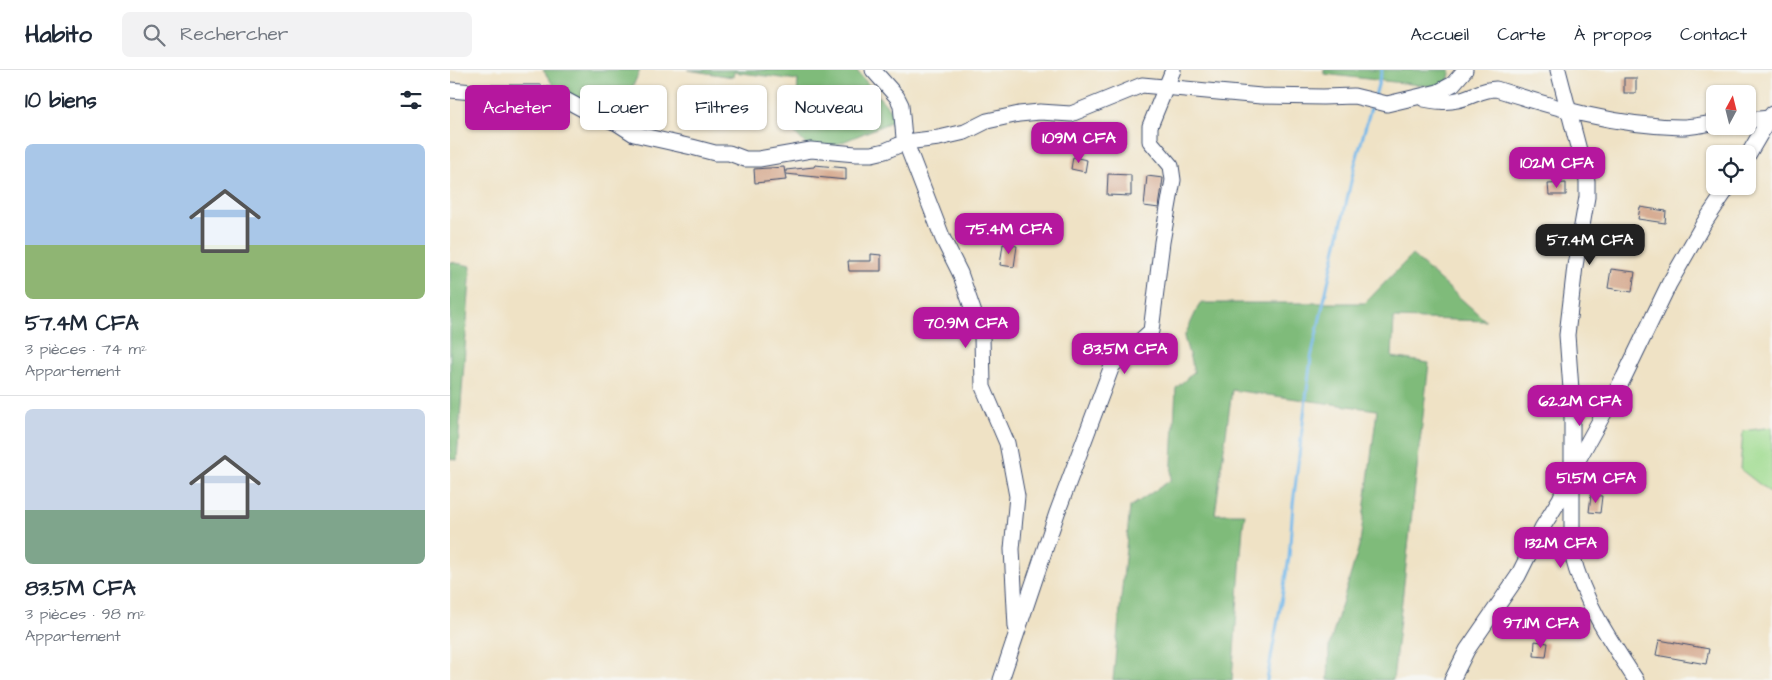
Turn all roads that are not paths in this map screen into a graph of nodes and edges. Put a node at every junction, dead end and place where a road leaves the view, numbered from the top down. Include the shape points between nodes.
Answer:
1 (873, 70) edge
2 (1173, 70) edge
3 (1465, 70) edge
4 (1558, 70) edge
5 (1165, 87) junction
6 (450, 90) edge
7 (1418, 98) junction
8 (1569, 111) junction
9 (1771, 116) edge
10 (1756, 119) edge
11 (1706, 124) edge
12 (906, 142) junction
13 (1754, 145) edge
14 (1723, 195) edge
15 (1573, 469) junction
16 (1017, 634) junction
17 (1001, 680) edge
18 (1452, 680) edge
19 (1636, 680) edge

1 - 12 street via 901,105
2 - 5 street
3 - 7 street via 1453,84
4 - 8 street
5 - 7 street via 1261,96 1354,96 1387,104
5 - 12 street via 1142,85 1071,114 1019,114 987,121 964,132
5 - 16 street via 1150,126 1150,142 1171,166 1173,180 1151,331 1112,366 1057,513
6 - 12 street via 540,93 562,98 634,134 745,159 811,150 872,154
7 - 8 street via 1440,102 1458,100 1486,89 1496,89
8 - 11 street via 1626,123 1682,127
8 - 15 street via 1587,182 1567,335
9 - 10 street
9 - 13 street
12 - 16 street via 982,336 983,386 1007,444 1012,466 1017,496 1012,549
14 - 15 street via 1669,284 1624,377
15 - 18 street via 1518,576 1467,650
15 - 19 street via 1572,546 1578,576 1593,610
16 - 17 street

